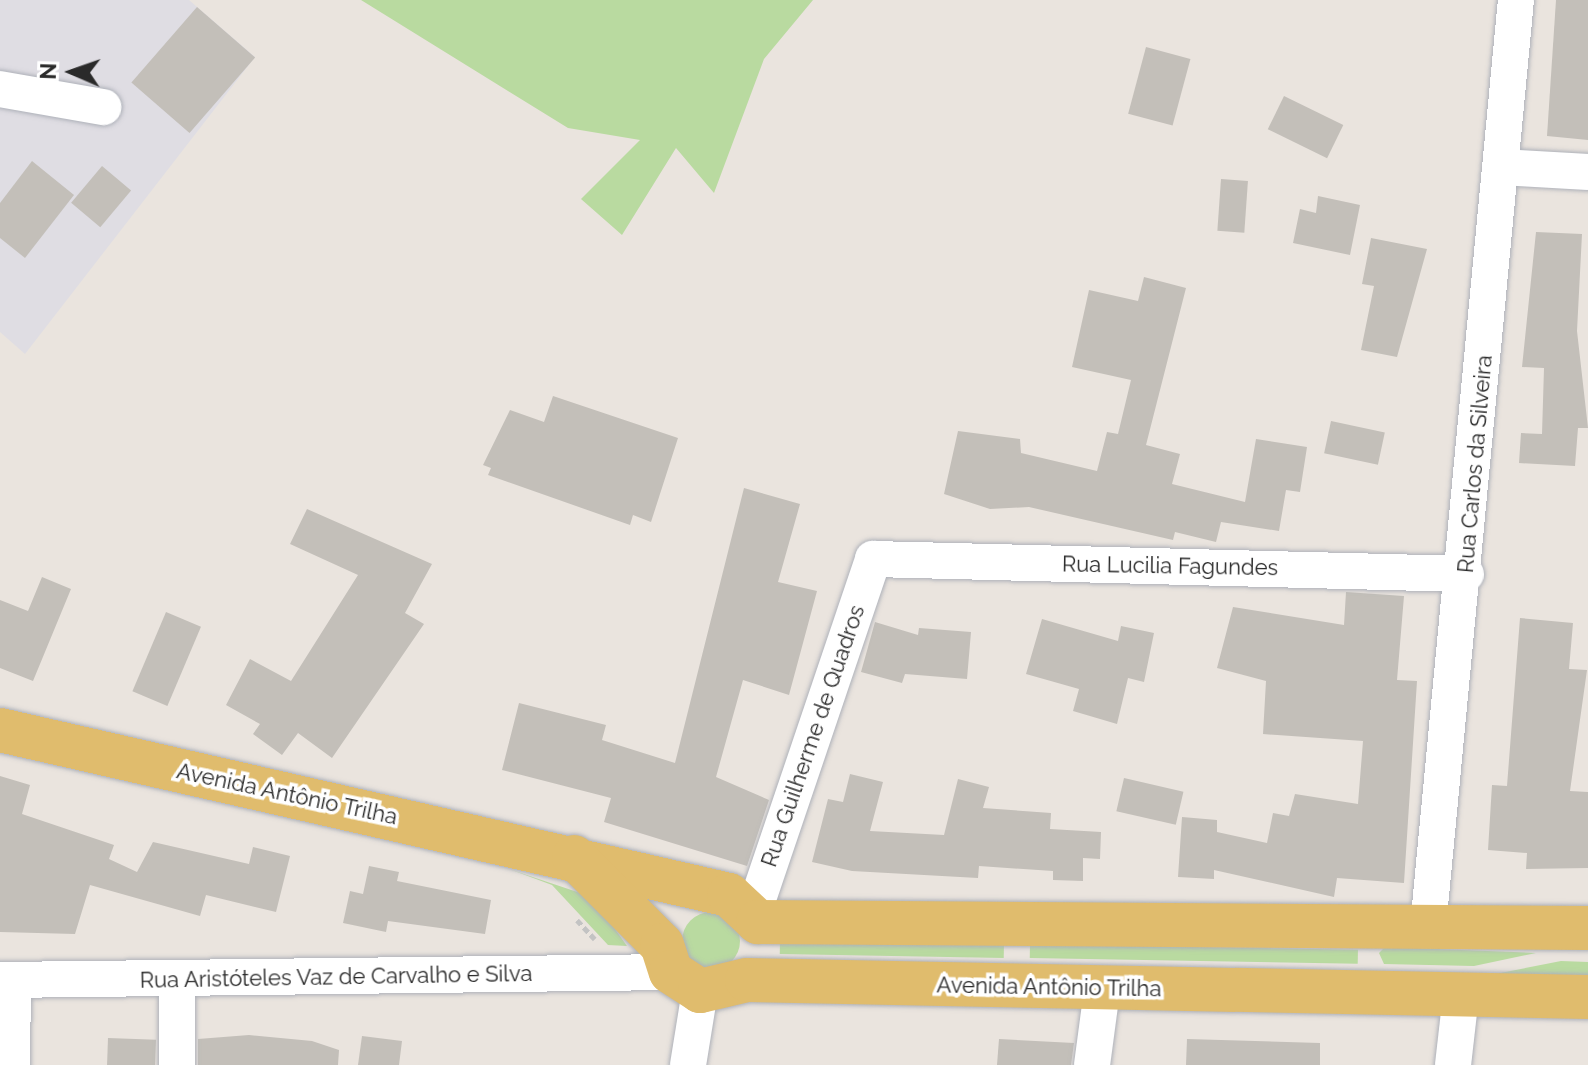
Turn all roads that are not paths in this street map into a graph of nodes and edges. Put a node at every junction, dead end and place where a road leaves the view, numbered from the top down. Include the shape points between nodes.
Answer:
1 (1516, 0) edge
2 (0, 89) edge
3 (103, 107) dead end
4 (1501, 167) junction
5 (1588, 172) edge
6 (873, 559) joint
7 (1466, 574) junction
8 (0, 730) edge
9 (574, 857) junction
10 (704, 892) junction
11 (756, 918) junction
12 (1428, 927) junction
13 (1588, 928) edge
14 (678, 969) junction
15 (177, 979) junction
16 (6, 980) edge
17 (747, 980) junction
18 (1102, 990) junction
19 (1461, 995) junction
20 (1588, 997) edge
21 (12, 1065) edge
22 (177, 1065) edge
23 (688, 1065) edge
24 (1092, 1065) edge
25 (1453, 1065) edge

1 - 4 street, Rua Carlos da Silveira
2 - 3 street
4 - 5 street
4 - 7 street, Rua Carlos da Silveira
6 - 7 street, Rua Lucilia Fagundes
6 - 11 street, Rua Guilherme de Quadros
7 - 12 street, Rua Carlos da Silveira
8 - 9 main road, Avenida Antônio Trilha
9 - 10 main road, Avenida Antônio Trilha
9 - 14 main road
10 - 11 main road, Avenida Antônio Trilha via 729,895
10 - 14 main road via 674,911
11 - 12 main road
11 - 17 main road via 761,955
12 - 13 main road
14 - 15 street, Rua Aristóteles Vaz de Carvalho e Silva
14 - 17 main road, Avenida Antônio Trilha
14 - 23 street
15 - 16 street, Rua Aristóteles Vaz de Carvalho e Silva
15 - 22 street
16 - 21 street
17 - 18 main road, Avenida Antônio Trilha
18 - 19 main road, Avenida Antônio Trilha
18 - 24 street
19 - 20 main road, Avenida Antônio Trilha
19 - 25 street

